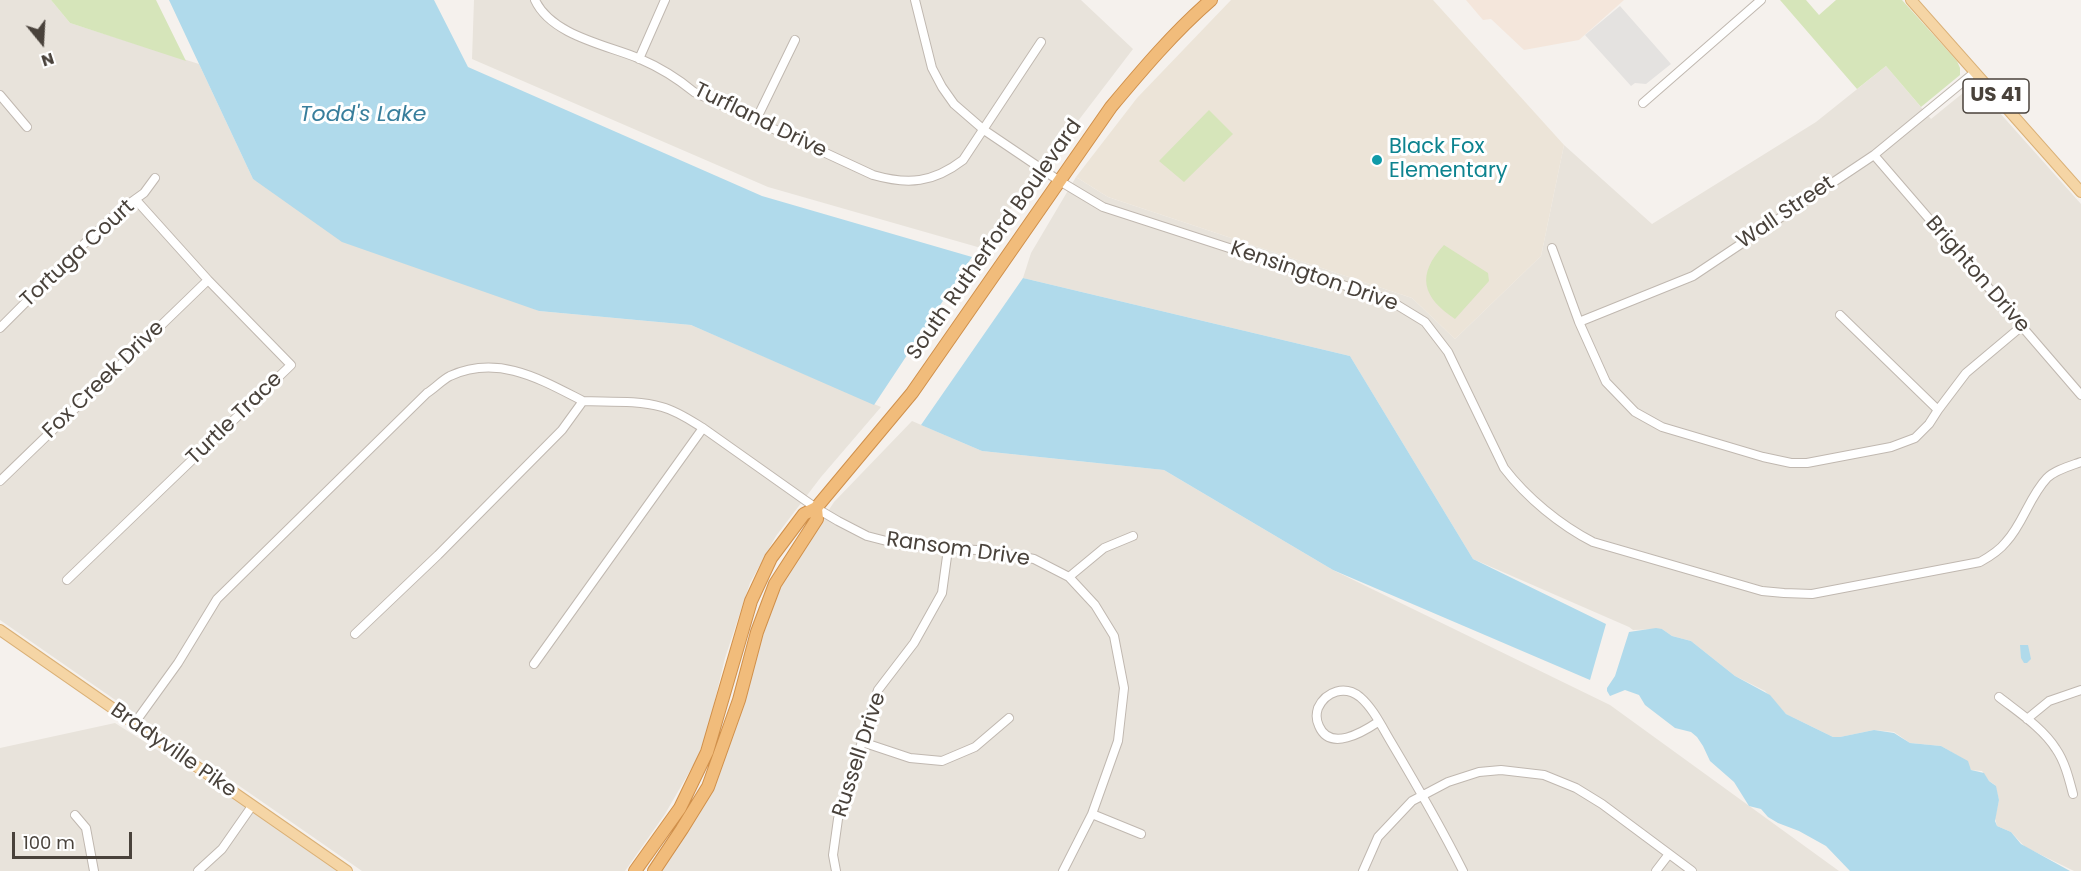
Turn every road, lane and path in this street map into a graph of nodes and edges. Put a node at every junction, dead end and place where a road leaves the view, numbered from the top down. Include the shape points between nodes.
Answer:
1 (535, 0) edge
2 (665, 0) edge
3 (915, 0) edge
4 (1211, 0) edge
5 (1761, 0) edge
6 (1911, 0) edge
7 (795, 40) dead end
8 (1041, 42) dead end
9 (639, 59) junction
10 (1975, 72) junction
11 (0, 95) edge
12 (1643, 103) dead end
13 (756, 120) junction
14 (27, 127) dead end
15 (984, 130) junction
16 (1874, 155) junction
17 (155, 178) dead end
18 (1058, 180) junction
19 (2081, 192) edge
20 (136, 200) junction
21 (1552, 248) dead end
22 (208, 280) junction
23 (1840, 315) dead end
24 (1579, 322) junction
25 (2022, 326) junction
26 (0, 328) edge
27 (2081, 395) edge
28 (583, 401) junction
29 (1938, 410) junction
30 (703, 428) junction
31 (2081, 462) edge
32 (0, 481) edge
33 (816, 508) junction
34 (1133, 536) dead end
35 (948, 549) junction
36 (1069, 577) junction
37 (68, 580) dead end
38 (0, 630) edge
39 (355, 634) dead end
40 (534, 664) dead end
41 (2081, 690) edge
42 (1999, 697) dead end
43 (1009, 718) dead end
44 (2027, 720) junction
45 (1378, 722) junction
46 (134, 724) junction
47 (862, 742) junction
48 (2073, 794) dead end
49 (1421, 795) junction
50 (252, 806) junction
51 (1092, 814) junction
52 (75, 815) dead end
53 (1142, 834) dead end
54 (1669, 854) junction
55 (94, 871) edge
56 (198, 871) edge
57 (347, 871) edge
58 (636, 871) edge
59 (654, 871) edge
60 (836, 871) edge
61 (1064, 871) edge
62 (1363, 871) edge
63 (1463, 871) edge
64 (1656, 871) edge
65 (1692, 871) edge

1 - 9 street, Turfland Drive via 549,19 575,35
2 - 9 street
3 - 15 street, Kensington Drive via 932,68 942,87 954,104
4 - 18 highway, South Rutherford Boulevard via 1146,65
5 - 12 street
6 - 10 main road, US 41
7 - 13 street
8 - 15 street, Turfland Drive
9 - 13 street, Turfland Drive via 676,77 694,92
10 - 16 street, Wall Street
10 - 19 main road, US 41
11 - 14 street
13 - 15 street, Turfland Drive via 873,175 911,182 950,170 963,160
15 - 18 street, Kensington Drive
16 - 24 street, Wall Street via 1693,276
16 - 25 street, Brighton Drive
17 - 20 street, Tortuga Court
18 - 31 street, Kensington Drive via 1103,207 1389,300 1408,310 1425,322 1448,352 1504,468 1528,495 1575,533 1593,542 1762,591 1812,594 1980,562 2007,542 2048,477
18 - 33 highway, South Rutherford Boulevard via 912,393
20 - 22 street, Turtle Trace
20 - 26 street, Tortuga Court via 88,240
21 - 24 street
22 - 32 street, Fox Creek Drive
22 - 37 street, Turtle Trace via 291,365
23 - 29 street
24 - 29 street via 1606,382 1635,412 1662,427 1762,457 1807,463 1891,447 1914,438
25 - 27 street, Brighton Drive
25 - 29 street via 1966,373
28 - 30 street, Ransom Drive via 661,406
28 - 39 street via 562,430
28 - 46 street via 521,371 472,368 448,377 217,599
30 - 33 street, Ransom Drive
30 - 40 street
33 - 35 street, Ransom Drive via 867,536 902,545
33 - 58 highway, South Rutherford Boulevard via 804,514 771,558 751,601 707,752 680,808
33 - 59 highway, South Rutherford Boulevard via 817,519 775,584 708,787
34 - 36 street via 1104,548
35 - 36 street, Ransom Drive via 991,550 1034,559
35 - 47 street, Russell Drive via 942,593 914,643 878,690
36 - 51 street, Ransom Drive via 1095,605 1114,636 1124,688 1118,741
38 - 46 main road, Bradyville Pike
41 - 44 street via 2049,701
42 - 44 street
43 - 47 street via 975,747 942,761 910,759
44 - 48 street via 2058,751
45 - 45 street via 1354,736 1336,738 1321,730 1317,714 1328,695 1346,690 1362,698
45 - 49 street
46 - 50 main road, Bradyville Pike
47 - 60 street, Russell Drive via 838,819 833,855
49 - 54 street via 1479,772 1512,770 1544,775 1589,796
49 - 62 street via 1378,837
49 - 63 street
50 - 56 street via 222,849
50 - 57 main road, Bradyville Pike
51 - 53 street
51 - 61 street, Ransom Drive
52 - 55 street via 86,828
54 - 64 street
54 - 65 street

